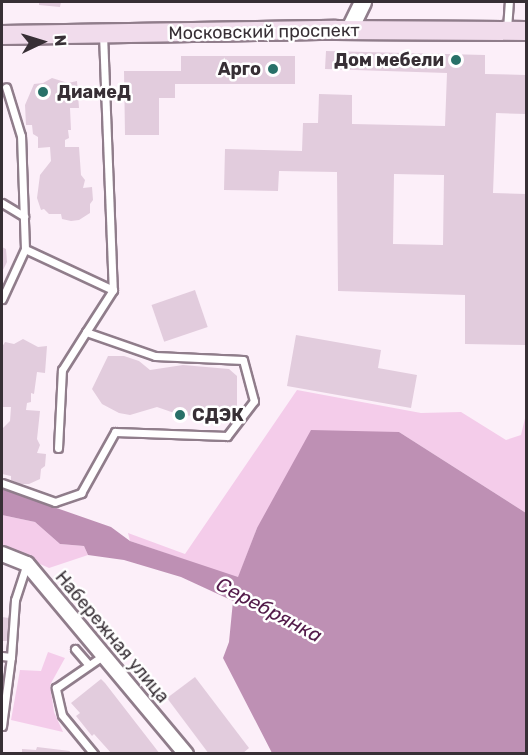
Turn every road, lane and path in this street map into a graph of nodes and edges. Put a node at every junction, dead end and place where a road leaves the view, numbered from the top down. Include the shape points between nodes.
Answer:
1 (363, 2) edge
2 (509, 2) edge
3 (349, 31) junction
4 (507, 31) junction
5 (526, 32) edge
6 (103, 34) junction
7 (2, 35) edge
8 (6, 87) dead end
9 (2, 203) edge
10 (24, 216) junction
11 (26, 249) junction
12 (113, 290) junction
13 (2, 299) edge
14 (86, 332) junction
15 (58, 448) dead end
16 (2, 483) edge
17 (2, 555) edge
18 (27, 564) junction
19 (75, 649) dead end
20 (104, 655) junction
21 (2, 656) edge
22 (11, 657) junction
23 (90, 665) junction
24 (2, 726) edge
25 (93, 753) edge
26 (186, 753) edge

1 - 3 street
2 - 4 lane
3 - 4 main road, Московский проспект
3 - 6 main road, Московский проспект
4 - 5 main road, Московский проспект
6 - 7 main road, Московский проспект
6 - 12 lane
8 - 10 lane via 21,136
9 - 10 lane
10 - 11 lane
11 - 12 lane
11 - 13 lane
12 - 14 lane
14 - 15 lane via 62,370
14 - 16 lane via 155,357 243,360 254,401 227,436 115,432 81,493 55,502
17 - 18 street, Набережная улица
18 - 20 street, Набережная улица
18 - 22 lane via 15,600
19 - 23 lane
20 - 23 lane
20 - 26 street, Набережная улица
21 - 22 lane
22 - 24 lane
23 - 25 lane via 56,688 62,715

